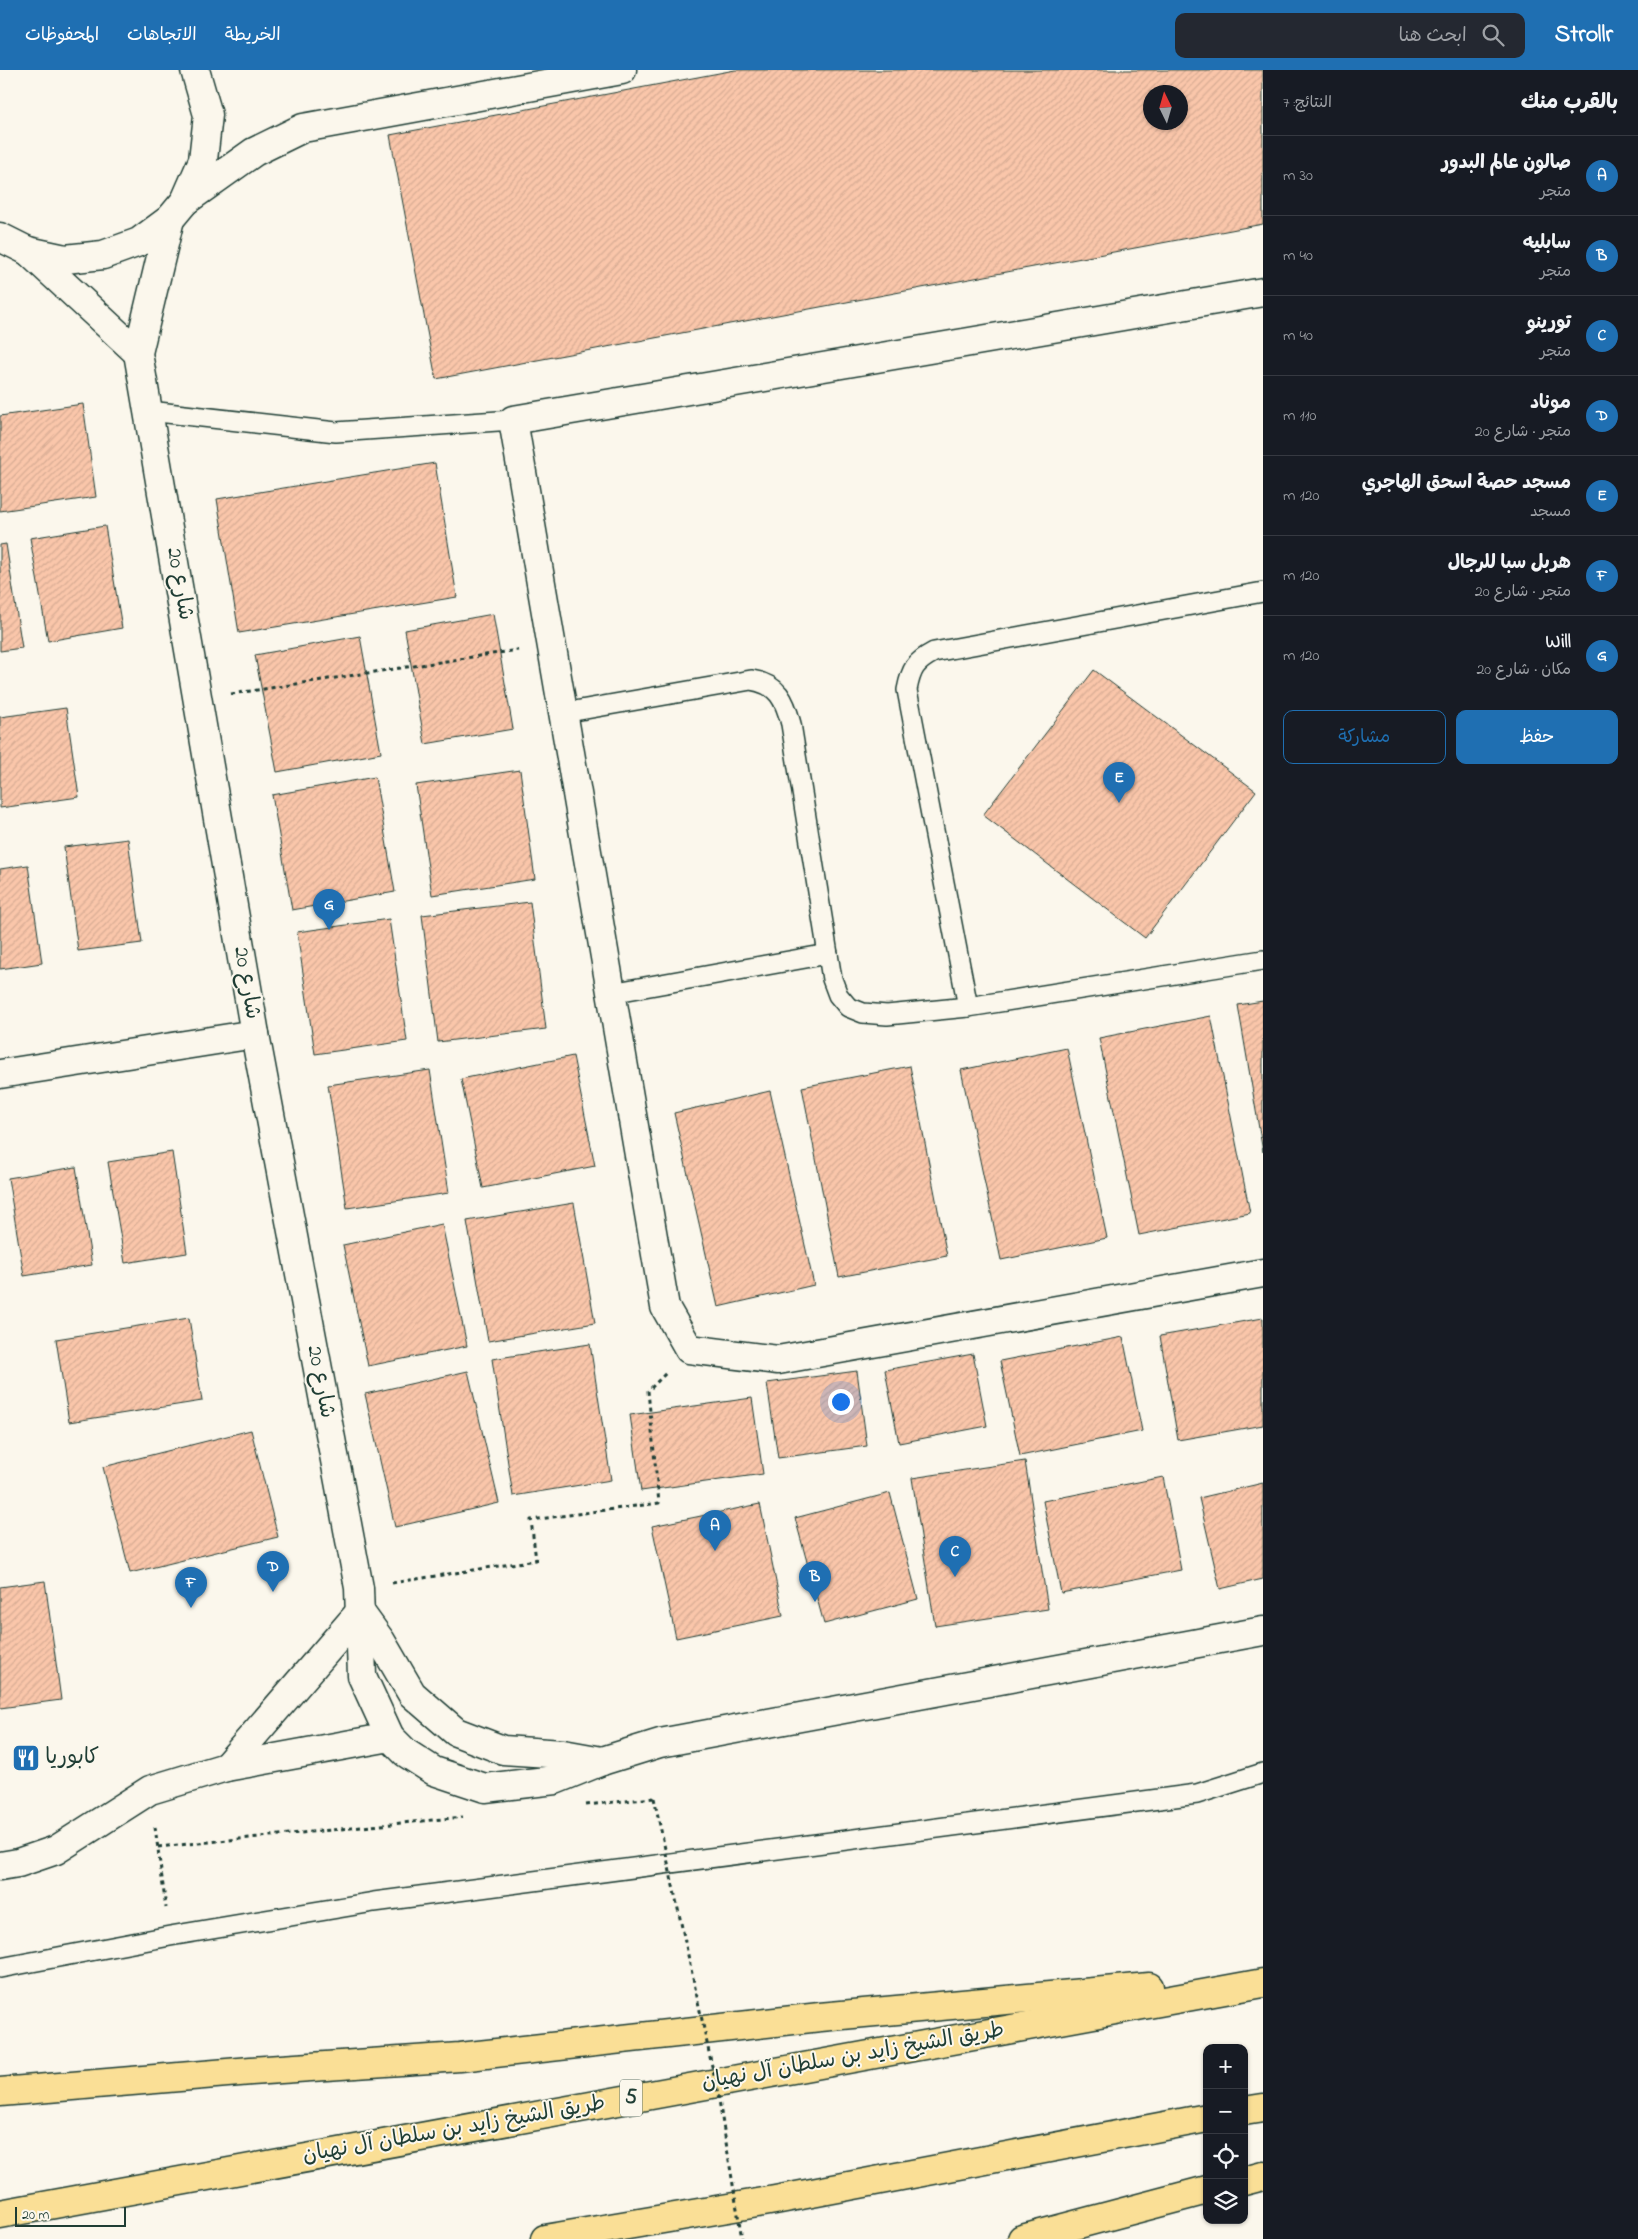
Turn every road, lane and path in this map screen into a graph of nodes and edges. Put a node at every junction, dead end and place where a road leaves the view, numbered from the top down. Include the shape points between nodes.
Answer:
1 (196, 70) edge
2 (622, 70) edge
3 (177, 210) junction
4 (0, 237) edge
5 (28, 251) junction
6 (1263, 292) edge
7 (138, 353) junction
8 (149, 411) junction
9 (513, 420) junction
10 (1263, 592) edge
11 (551, 645) junction
12 (198, 699) junction
13 (563, 712) junction
14 (828, 954) junction
15 (1263, 960) edge
16 (611, 993) junction
17 (968, 1007) junction
18 (255, 1034) junction
19 (0, 1074) edge
20 (1263, 1273) edge
21 (690, 1350) junction
22 (359, 1600) junction
23 (1263, 1631) edge
24 (390, 1737) junction
25 (602, 1761) junction
26 (226, 1767) junction
27 (1263, 1773) edge
28 (150, 1790) junction
29 (584, 1805) dead end
30 (465, 1817) dead end
31 (158, 1847) junction
32 (0, 1866) edge
33 (170, 1936) junction
34 (0, 1968) edge
35 (1263, 1977) edge
36 (1263, 1982) edge
37 (0, 2092) edge
38 (1263, 2108) edge
39 (1248, 2110) edge
40 (1203, 2119) edge
41 (1263, 2176) edge
42 (1248, 2180) edge
43 (1203, 2191) edge
44 (0, 2214) edge
45 (545, 2239) edge
46 (742, 2239) edge
47 (1022, 2239) edge

1 - 3 street, شارع 20 via 208,115 203,160
2 - 3 street via 303,128 254,152
3 - 5 street via 139,242 104,255 65,259
3 - 7 street, شارع 20
4 - 5 street
5 - 7 street
6 - 9 street
7 - 8 street, شارع 20
8 - 9 lane via 336,432
8 - 12 street, شارع 20
9 - 11 street
10 - 17 lane via 934,652 920,660 910,673 907,690
11 - 12 path
11 - 13 street
12 - 18 street, شارع 20
13 - 14 lane via 751,680 764,682 778,693 786,704 791,724
13 - 16 street
14 - 16 lane
14 - 17 lane via 838,995 848,1007 863,1013 887,1015
15 - 17 lane
16 - 21 street via 664,1307
18 - 19 street
18 - 22 street, شارع 20
20 - 21 street via 778,1360
21 - 22 path via 648,1391 659,1504 531,1520 536,1560
22 - 24 street, شارع 20 via 362,1676
22 - 25 street via 412,1694 456,1732 503,1750 563,1754
22 - 26 street
23 - 25 street via 660,1743
24 - 25 street via 406,1753 434,1770 485,1788 555,1780
24 - 26 street
26 - 28 street
27 - 33 lane via 1198,1794 374,1902
28 - 31 path
28 - 32 street via 56,1850
29 - 46 path, bridge via 654,1798 718,2094
30 - 31 path
31 - 33 path
33 - 34 lane
35 - 37 highway via 820,2017 460,2057 251,2070
36 - 44 highway, طريق الشيخ زايد بن سلطان آل نهيان / 5
38 - 39 highway
40 - 45 highway via 775,2200
41 - 42 highway
43 - 47 highway

